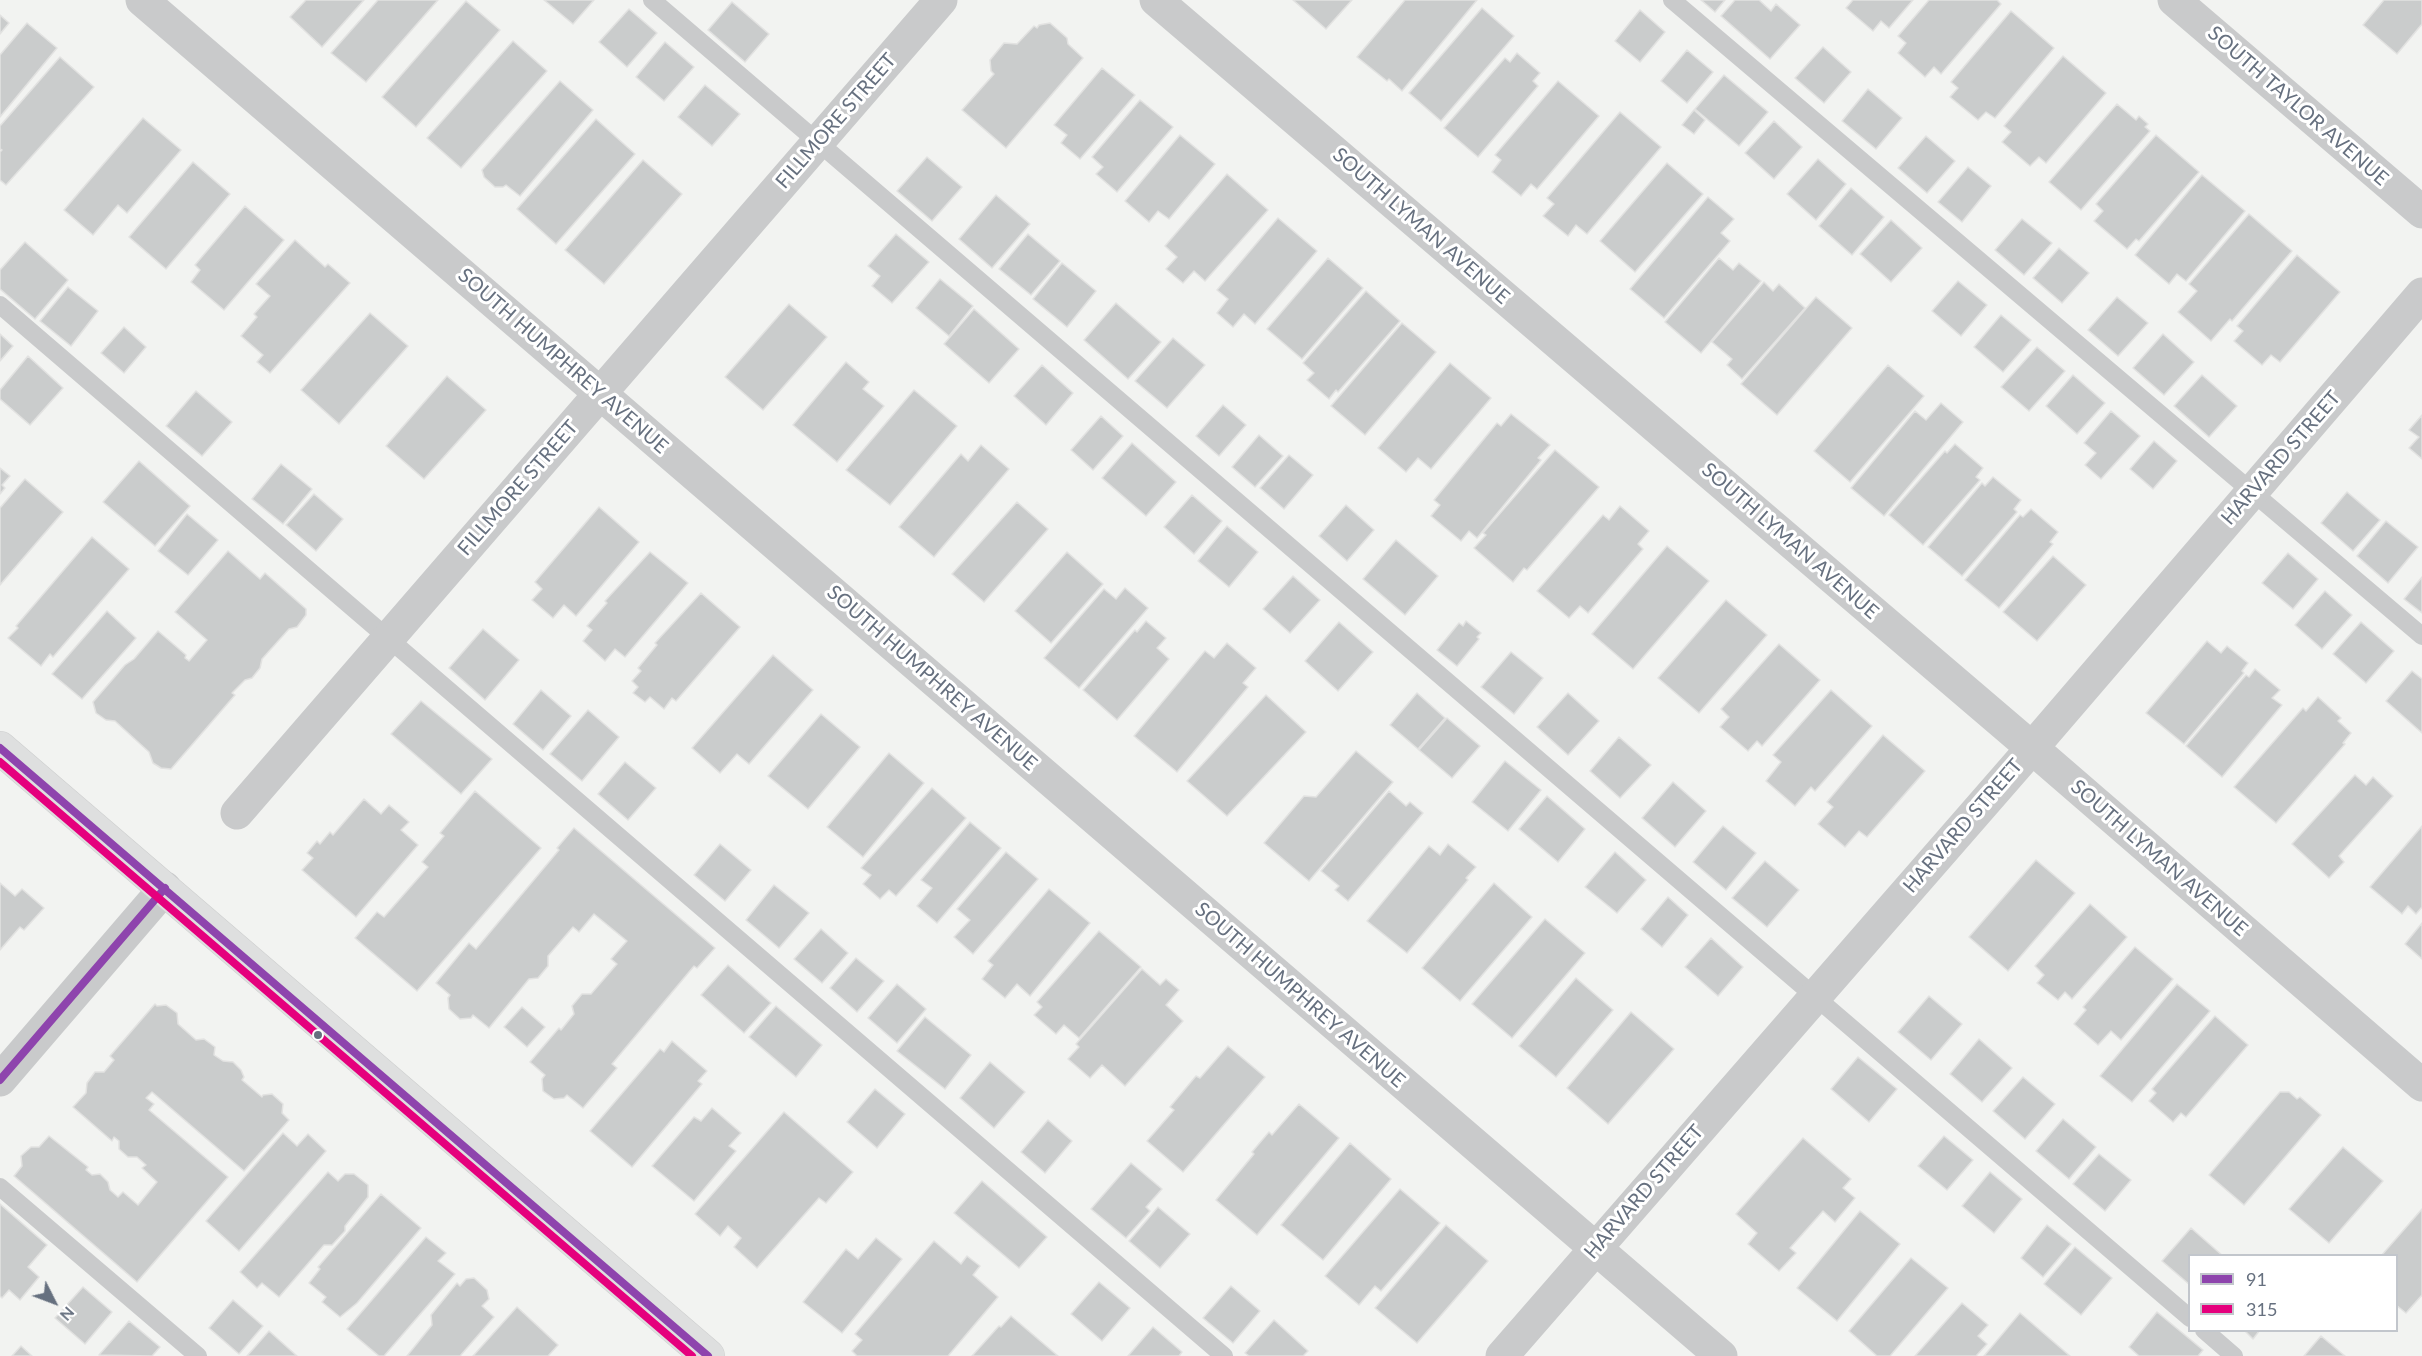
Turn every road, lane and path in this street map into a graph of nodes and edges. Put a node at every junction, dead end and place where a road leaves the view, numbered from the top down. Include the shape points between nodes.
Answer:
1 (142, 0) edge
2 (652, 0) edge
3 (941, 0) edge
4 (1156, 0) edge
5 (1672, 0) edge
6 (2174, 0) edge
7 (818, 142) junction
8 (2422, 212) edge
9 (2422, 294) edge
10 (0, 305) edge
11 (600, 393) junction
12 (2252, 492) junction
13 (2422, 636) edge
14 (388, 638) junction
15 (0, 748) edge
16 (2032, 748) junction
17 (237, 813) dead end
18 (165, 888) junction
19 (1815, 996) junction
20 (0, 1080) edge
21 (2422, 1085) edge
22 (0, 1187) edge
23 (1595, 1248) junction
24 (2188, 1316) edge
25 (2206, 1332) edge
26 (198, 1356) edge
27 (708, 1356) edge
28 (1224, 1356) edge
29 (1502, 1356) edge
30 (1721, 1356) edge
31 (2234, 1356) edge

1 - 11 street, SOUTH HUMPHREY AVENUE
2 - 7 lane
3 - 7 street, FILLMORE STREET
4 - 16 street, SOUTH LYMAN AVENUE
5 - 12 lane
6 - 8 street, SOUTH TAYLOR AVENUE
7 - 11 street, FILLMORE STREET
7 - 19 lane
9 - 12 street, HARVARD STREET
10 - 14 lane
11 - 14 street, FILLMORE STREET
11 - 23 street, SOUTH HUMPHREY AVENUE
12 - 13 lane
12 - 16 street, HARVARD STREET
14 - 17 street, FILLMORE STREET
14 - 28 lane
15 - 18 street
16 - 19 street, HARVARD STREET
16 - 21 street, SOUTH LYMAN AVENUE
18 - 20 street
18 - 27 street
19 - 23 street, HARVARD STREET
19 - 24 lane
22 - 26 lane
23 - 29 street, HARVARD STREET
23 - 30 street, SOUTH HUMPHREY AVENUE
25 - 31 lane

